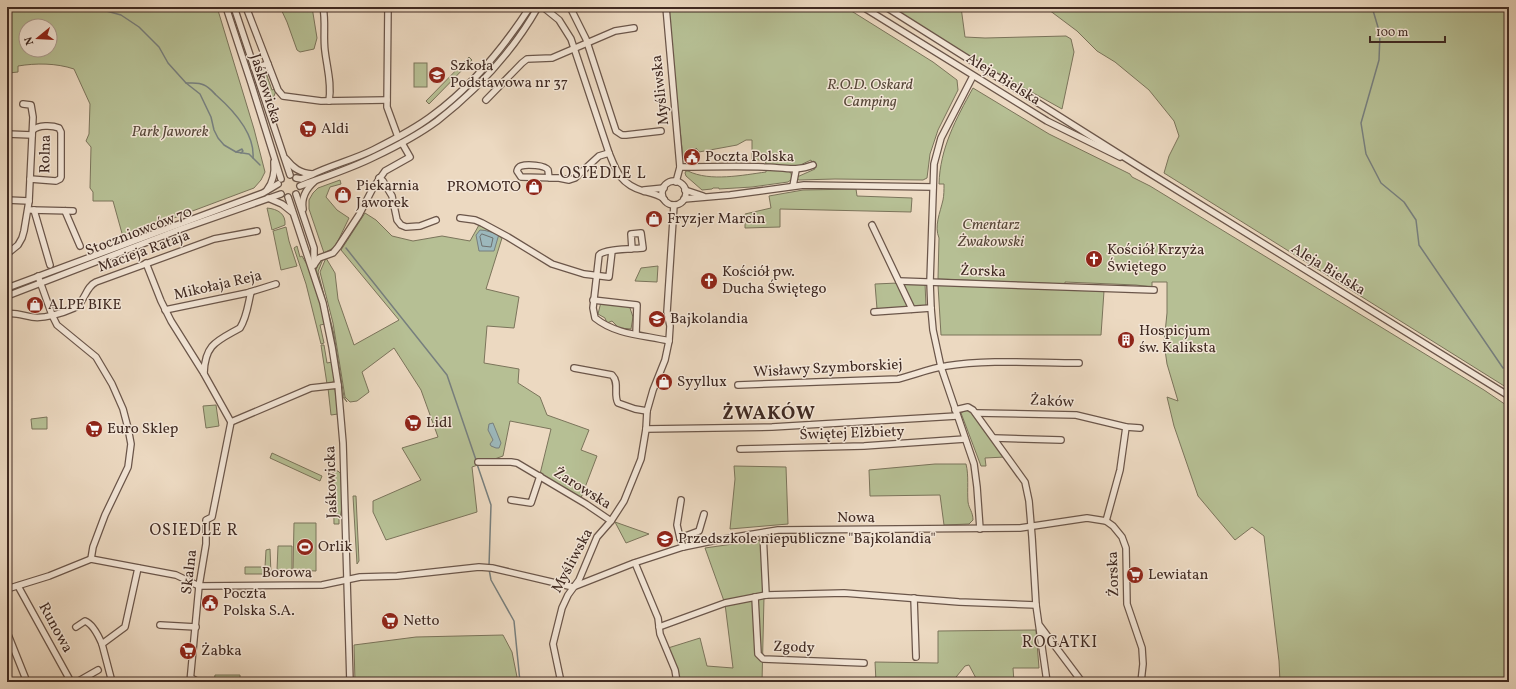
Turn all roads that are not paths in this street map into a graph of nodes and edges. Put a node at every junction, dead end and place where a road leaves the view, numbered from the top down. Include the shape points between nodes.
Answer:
1 (226, 7) edge
2 (234, 7) edge
3 (246, 7) edge
4 (323, 7) edge
5 (388, 7) edge
6 (530, 7) edge
7 (538, 7) edge
8 (543, 7) edge
9 (570, 7) edge
10 (666, 7) edge
11 (863, 7) edge
12 (886, 7) edge
13 (634, 28) dead end
14 (587, 44) junction
15 (574, 48) junction
16 (268, 64) junction
17 (254, 68) junction
18 (973, 76) junction
19 (1024, 93) junction
20 (387, 100) junction
21 (486, 100) dead end
22 (329, 101) junction
23 (1017, 103) junction
24 (23, 104) dead end
25 (661, 131) dead end
26 (32, 133) junction
27 (7, 134) edge
28 (398, 137) junction
29 (402, 143) junction
30 (609, 153) junction
31 (274, 155) junction
32 (284, 155) junction
33 (1135, 164) junction
34 (813, 165) dead end
35 (680, 168) junction
36 (796, 170) junction
37 (314, 173) junction
38 (290, 175) junction
39 (296, 178) junction
40 (380, 178) junction
41 (549, 178) junction
42 (30, 179) junction
43 (317, 180) junction
44 (279, 182) junction
45 (674, 182) junction
46 (300, 186) junction
47 (793, 186) junction
48 (933, 187) junction
49 (664, 188) junction
50 (642, 190) junction
51 (685, 190) junction
52 (265, 192) junction
53 (281, 194) junction
54 (296, 194) junction
55 (288, 197) junction
56 (705, 197) junction
57 (268, 198) junction
58 (664, 199) junction
59 (684, 199) junction
60 (7, 200) edge
61 (28, 201) junction
62 (672, 205) junction
63 (27, 210) junction
64 (34, 210) junction
65 (65, 211) junction
66 (73, 211) dead end
67 (460, 218) dead end
68 (436, 220) dead end
69 (296, 221) junction
70 (306, 224) junction
71 (872, 225) dead end
72 (258, 231) dead end
73 (80, 246) dead end
74 (632, 249) dead end
75 (612, 251) junction
76 (7, 254) edge
77 (146, 263) junction
78 (50, 265) dead end
79 (314, 265) junction
80 (38, 276) junction
81 (596, 276) junction
82 (899, 281) junction
83 (930, 282) junction
84 (41, 283) junction
85 (317, 283) junction
86 (276, 284) dead end
87 (7, 288) edge
88 (1154, 290) dead end
89 (251, 292) junction
90 (7, 296) edge
91 (594, 300) junction
92 (931, 308) junction
93 (912, 309) junction
94 (165, 310) junction
95 (874, 312) dead end
96 (7, 314) edge
97 (52, 315) junction
98 (636, 334) junction
99 (669, 341) junction
100 (1079, 363) dead end
101 (941, 367) junction
102 (574, 368) dead end
103 (204, 373) junction
104 (338, 384) junction
105 (738, 385) dead end
106 (1509, 396) edge
107 (647, 411) junction
108 (956, 413) junction
109 (976, 413) junction
110 (231, 422) junction
111 (1126, 427) junction
112 (1140, 428) dead end
113 (646, 429) junction
114 (994, 438) junction
115 (965, 439) junction
116 (1062, 440) dead end
117 (740, 449) dead end
118 (478, 462) dead end
119 (540, 476) junction
120 (511, 500) dead end
121 (680, 500) dead end
122 (704, 514) dead end
123 (611, 521) junction
124 (1106, 521) junction
125 (1031, 527) junction
126 (980, 529) junction
127 (763, 533) junction
128 (680, 538) junction
129 (683, 547) junction
130 (91, 559) junction
131 (635, 563) junction
132 (138, 568) junction
133 (347, 579) junction
134 (18, 586) junction
135 (199, 586) junction
136 (573, 587) junction
137 (7, 589) edge
138 (766, 595) junction
139 (755, 597) junction
140 (914, 598) junction
141 (1036, 605) junction
142 (1039, 624) junction
143 (160, 625) dead end
144 (196, 627) junction
145 (659, 627) junction
146 (76, 628) dead end
147 (7, 632) edge
148 (102, 644) junction
149 (916, 657) dead end
150 (864, 663) dead end
151 (98, 670) dead end
152 (191, 680) edge
153 (27, 682) edge
154 (71, 682) edge
155 (77, 682) edge
156 (112, 682) edge
157 (199, 682) edge
158 (350, 682) edge
159 (561, 682) edge
160 (677, 682) edge
161 (1047, 682) edge
162 (1082, 682) edge
163 (1140, 682) edge

1 - 31 street, Jaśkowicka
2 - 17 street, Jaśkowicka
3 - 16 street
4 - 22 street via 330,84
5 - 20 street
6 - 28 street via 515,30 478,74 433,116
7 - 29 street via 512,46 469,93 436,121
8 - 15 street via 563,25
9 - 14 street
10 - 35 street, Myśliwska
11 - 18 street, Aleja Bielska
12 - 19 street, Aleja Bielska
13 - 14 street via 615,31
14 - 15 street
14 - 25 street via 616,131 626,135
15 - 21 street via 552,58 527,59
15 - 30 street
16 - 17 street
16 - 22 street via 283,96
17 - 32 street, Jaśkowicka
18 - 23 street, Aleja Bielska
18 - 48 street via 941,138 934,164
19 - 23 street via 1024,99
19 - 33 street, Aleja Bielska
20 - 22 street
20 - 28 street
23 - 33 street, Aleja Bielska via 1047,121
24 - 26 street, Rolna via 32,106
26 - 27 street, Rolna
26 - 42 street, Rolna
26 - 42 street, Rolna via 36,127 59,128 61,177 56,180
28 - 37 street via 372,151
29 - 40 street via 410,157 385,171
29 - 43 street via 373,158
30 - 41 street via 599,156 575,178
30 - 50 street via 623,181 633,188
31 - 44 street, Jaśkowicka
31 - 52 street via 275,172
32 - 37 street via 291,166 302,172
32 - 38 street, Jaśkowicka
33 - 106 street, Aleja Bielska
34 - 36 street
35 - 36 street via 766,167
35 - 45 street
36 - 47 street
37 - 39 street via 301,179
38 - 39 street
38 - 44 street via 283,177
39 - 46 street
40 - 68 street via 392,196 397,220 401,225 420,226
40 - 79 street via 338,247 319,258
41 - 41 street via 548,170 544,166 522,166 517,171 521,177
42 - 61 street, Rolna
43 - 46 street
43 - 70 street via 308,188 302,205
44 - 52 street, Stoczniowców 70
44 - 53 street
45 - 49 street
45 - 51 street
46 - 54 street
47 - 48 street
47 - 56 street
48 - 83 street
49 - 50 street
49 - 58 street
50 - 58 street
51 - 56 street
51 - 59 street
52 - 80 street, Stoczniowców 70
53 - 55 street
53 - 57 street, Stoczniowców 70
54 - 55 street
54 - 70 street, Jaśkowicka
55 - 69 street, Jaśkowicka
56 - 59 street
57 - 69 street via 286,206
57 - 84 street, Stoczniowców 70
58 - 62 street
59 - 62 street
60 - 61 street
61 - 63 street, Rolna
62 - 99 street, Myśliwska via 666,312 670,326
63 - 64 street
63 - 76 street, Rolna via 22,238
64 - 65 street
64 - 78 street
65 - 66 street
65 - 73 street
67 - 81 street via 475,220 552,264
69 - 85 street, Jaśkowicka
70 - 79 street, Jaśkowicka via 314,248
71 - 82 street
72 - 77 street, Macieja Rataja via 214,239
74 - 75 street
75 - 81 street via 599,255
75 - 81 street via 609,277
77 - 94 street
77 - 97 street, Macieja Rataja via 93,284 77,306
79 - 85 street, Jaśkowicka
80 - 84 street
80 - 87 street, Stoczniowców 70
81 - 91 street
82 - 83 street, Żorska
82 - 93 street
83 - 88 street, Żorska
83 - 92 street
84 - 90 street, Stoczniowców 70
84 - 97 street
85 - 104 street, Jaśkowicka
86 - 89 street, Mikołaja Reja
89 - 94 street, Mikołaja Reja
89 - 103 street via 245,319 240,328 211,346 205,358
91 - 98 street via 595,318 601,323 619,332
91 - 98 street via 637,305
92 - 93 street
92 - 101 street
93 - 95 street
94 - 103 street
96 - 97 street, Macieja Rataja via 33,317
97 - 130 street via 61,329 96,357 123,409 131,444 130,461 93,547
98 - 99 street
99 - 107 street, Myśliwska
100 - 101 street via 978,362
101 - 105 street, Wisławy Szymborskiej via 898,379
101 - 108 street
102 - 107 street via 613,376 618,403
103 - 110 street
104 - 110 street via 312,388 242,421
104 - 133 street, Jaśkowicka via 343,442
107 - 113 street, Myśliwska
108 - 109 street via 968,407
108 - 113 street via 772,427
108 - 115 street
109 - 111 street, Żaków via 1076,415
109 - 114 street
110 - 135 street, Skalna via 212,517 206,520 206,544
111 - 112 street, Żaków
111 - 124 street via 1120,470
113 - 123 street, Myśliwska via 641,459 624,501
114 - 116 street
114 - 125 street via 1025,482
115 - 117 street, Świętej Elżbiety via 864,446
115 - 126 street via 974,464
118 - 119 street, Żarowska via 515,462
119 - 120 street, Żarowska via 531,502
119 - 123 street, Żarowska
121 - 128 street via 677,525
122 - 128 street via 700,531
123 - 136 street, Myśliwska via 597,538 579,580
124 - 125 street via 1087,518
124 - 163 street, Żorska via 1118,531 1126,548 1127,604 1142,648
125 - 126 street, Nowa
125 - 141 street
126 - 127 street, Nowa via 778,530
127 - 129 street, Nowa via 711,540
127 - 138 street
128 - 129 street
129 - 131 street, Nowa
130 - 132 street, Borowa
130 - 134 street
131 - 136 street, Nowa
131 - 145 street via 658,618
132 - 135 street, Borowa via 176,575
132 - 148 street via 125,627
133 - 135 street, Borowa via 322,585
133 - 136 street, Borowa via 489,567
133 - 158 street, Jaśkowicka
134 - 137 street
134 - 154 street, Runowa
135 - 144 street, Skalna
136 - 159 street, Myśliwska via 562,608 553,644
138 - 139 street
138 - 140 street via 844,594
139 - 145 street via 725,603
139 - 150 street, Zgody via 758,654 763,659
140 - 141 street
140 - 149 street
141 - 142 street
142 - 161 street
142 - 162 street
143 - 144 street
144 - 152 street, Skalna
145 - 160 street
146 - 148 street, Runowa via 85,621 88,622
147 - 153 street
148 - 156 street, Runowa
151 - 155 street
152 - 157 street

